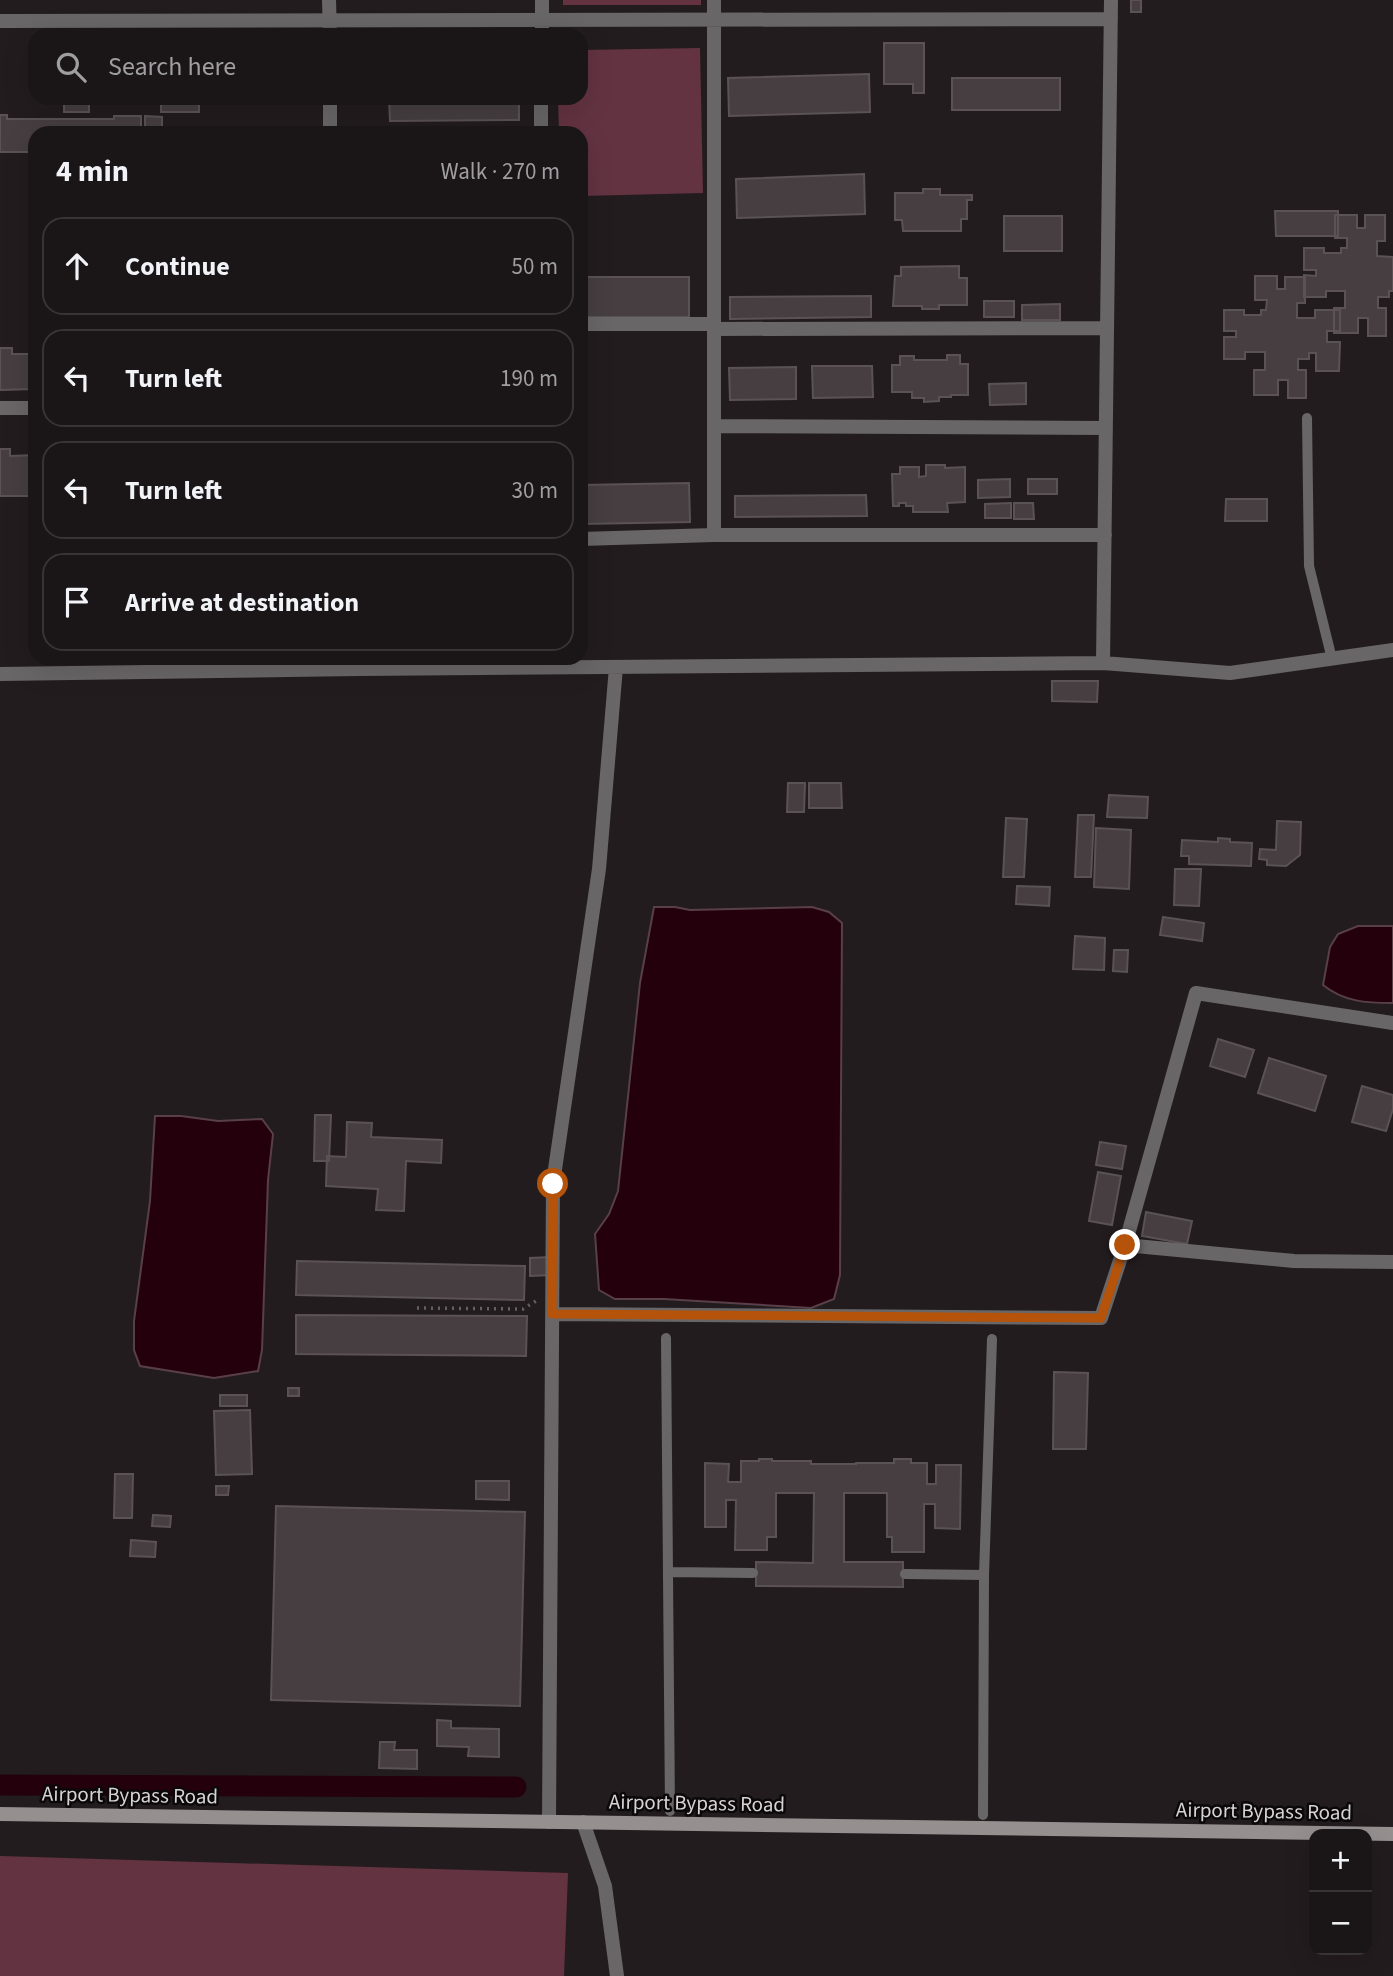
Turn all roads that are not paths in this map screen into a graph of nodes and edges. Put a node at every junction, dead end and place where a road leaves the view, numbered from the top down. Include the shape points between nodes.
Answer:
1 (329, 0) edge
2 (542, 0) edge
3 (713, 0) edge
4 (1111, 0) edge
5 (1111, 19) junction
6 (714, 20) junction
7 (0, 21) edge
8 (542, 27) edge
9 (330, 28) edge
10 (330, 105) edge
11 (541, 105) edge
12 (330, 126) edge
13 (541, 126) edge
14 (588, 324) edge
15 (714, 327) junction
16 (1107, 328) junction
17 (1, 408) edge
18 (28, 408) edge
19 (1307, 418) dead end
20 (714, 426) junction
21 (1106, 428) junction
22 (714, 535) junction
23 (1105, 535) junction
24 (588, 539) edge
25 (1393, 650) edge
26 (1332, 659) junction
27 (1103, 663) junction
28 (616, 667) junction
29 (0, 674) edge
30 (1393, 1023) edge
31 (1125, 1245) junction
32 (1393, 1262) edge
33 (552, 1314) junction
34 (666, 1338) dead end
35 (992, 1339) dead end
36 (668, 1572) junction
37 (753, 1573) dead end
38 (905, 1574) dead end
39 (984, 1575) junction
40 (670, 1811) dead end
41 (0, 1814) edge
42 (983, 1815) dead end
43 (549, 1822) junction
44 (583, 1822) junction
45 (1393, 1834) edge
46 (617, 1976) edge

1 - 9 street
2 - 8 street
3 - 6 street
4 - 5 street
5 - 6 street
5 - 16 street
6 - 8 street
6 - 15 street
7 - 9 street
8 - 9 street
10 - 12 street
11 - 13 street
14 - 15 street
15 - 16 street
15 - 20 street
16 - 21 street
17 - 18 street
19 - 26 lane via 1309,566
20 - 21 street
20 - 22 street
21 - 23 street
22 - 23 street
22 - 24 street
23 - 27 street
25 - 26 street
26 - 27 street via 1230,673
27 - 28 street
28 - 29 street
28 - 33 street via 598,869 553,1184
30 - 31 street via 1196,993
31 - 32 street via 1294,1261
31 - 33 street via 1101,1318
33 - 43 street
34 - 36 lane
35 - 39 lane
36 - 37 lane
36 - 40 lane
38 - 39 lane
39 - 42 lane
41 - 43 street, Airport Bypass Road
43 - 44 street, Airport Bypass Road
44 - 45 street, Airport Bypass Road
44 - 46 street via 605,1886

